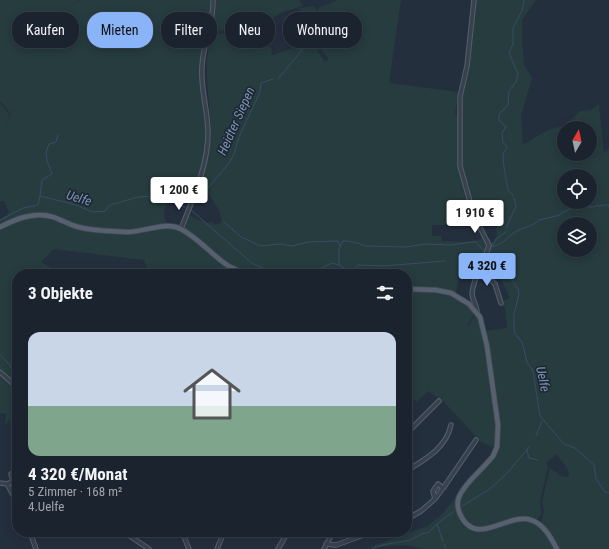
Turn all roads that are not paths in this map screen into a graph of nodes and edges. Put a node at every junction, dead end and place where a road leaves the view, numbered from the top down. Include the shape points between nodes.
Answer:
1 (213, 0) edge
2 (474, 0) edge
3 (0, 227) edge
4 (181, 229) junction
5 (479, 268) junction
6 (236, 269) edge
7 (412, 289) edge
8 (500, 303) dead end
9 (477, 312) junction
10 (0, 372) edge
11 (12, 383) edge
12 (439, 401) dead end
13 (451, 425) dead end
14 (412, 428) edge
15 (476, 440) dead end
16 (412, 468) edge
17 (12, 482) edge
18 (0, 483) edge
19 (7, 484) junction
20 (442, 488) junction
21 (12, 493) edge
22 (435, 499) junction
23 (412, 516) edge
24 (31, 537) edge
25 (131, 537) edge
26 (184, 537) edge
27 (222, 537) edge
28 (285, 537) edge
29 (330, 537) edge
30 (358, 537) edge
31 (326, 544) junction
32 (36, 549) edge
33 (149, 549) edge
34 (189, 549) edge
35 (216, 549) edge
36 (278, 549) edge
37 (324, 549) edge
38 (557, 549) edge

1 - 4 street via 202,67 208,128 207,150 201,176
2 - 5 street via 467,66 460,97 460,157 462,176 474,216 489,245
3 - 4 main road via 21,218 43,215 78,227 100,230 137,231 168,226
4 - 6 main road
5 - 8 street via 494,284
5 - 9 street via 472,292
7 - 9 main road via 446,292 460,298
9 - 38 main road via 484,332 498,437 493,456 459,496 458,511 466,522 478,529 490,529 515,519 533,520 543,528
10 - 11 street
12 - 14 street
13 - 16 street via 441,446 423,462
15 - 20 street
17 - 19 street
18 - 19 street
19 - 21 street
20 - 22 street
20 - 22 street via 438,484 433,491
22 - 23 street
24 - 32 street
25 - 33 street
26 - 34 street
27 - 35 street
28 - 36 street
29 - 31 street
30 - 31 street via 336,545
31 - 37 street

